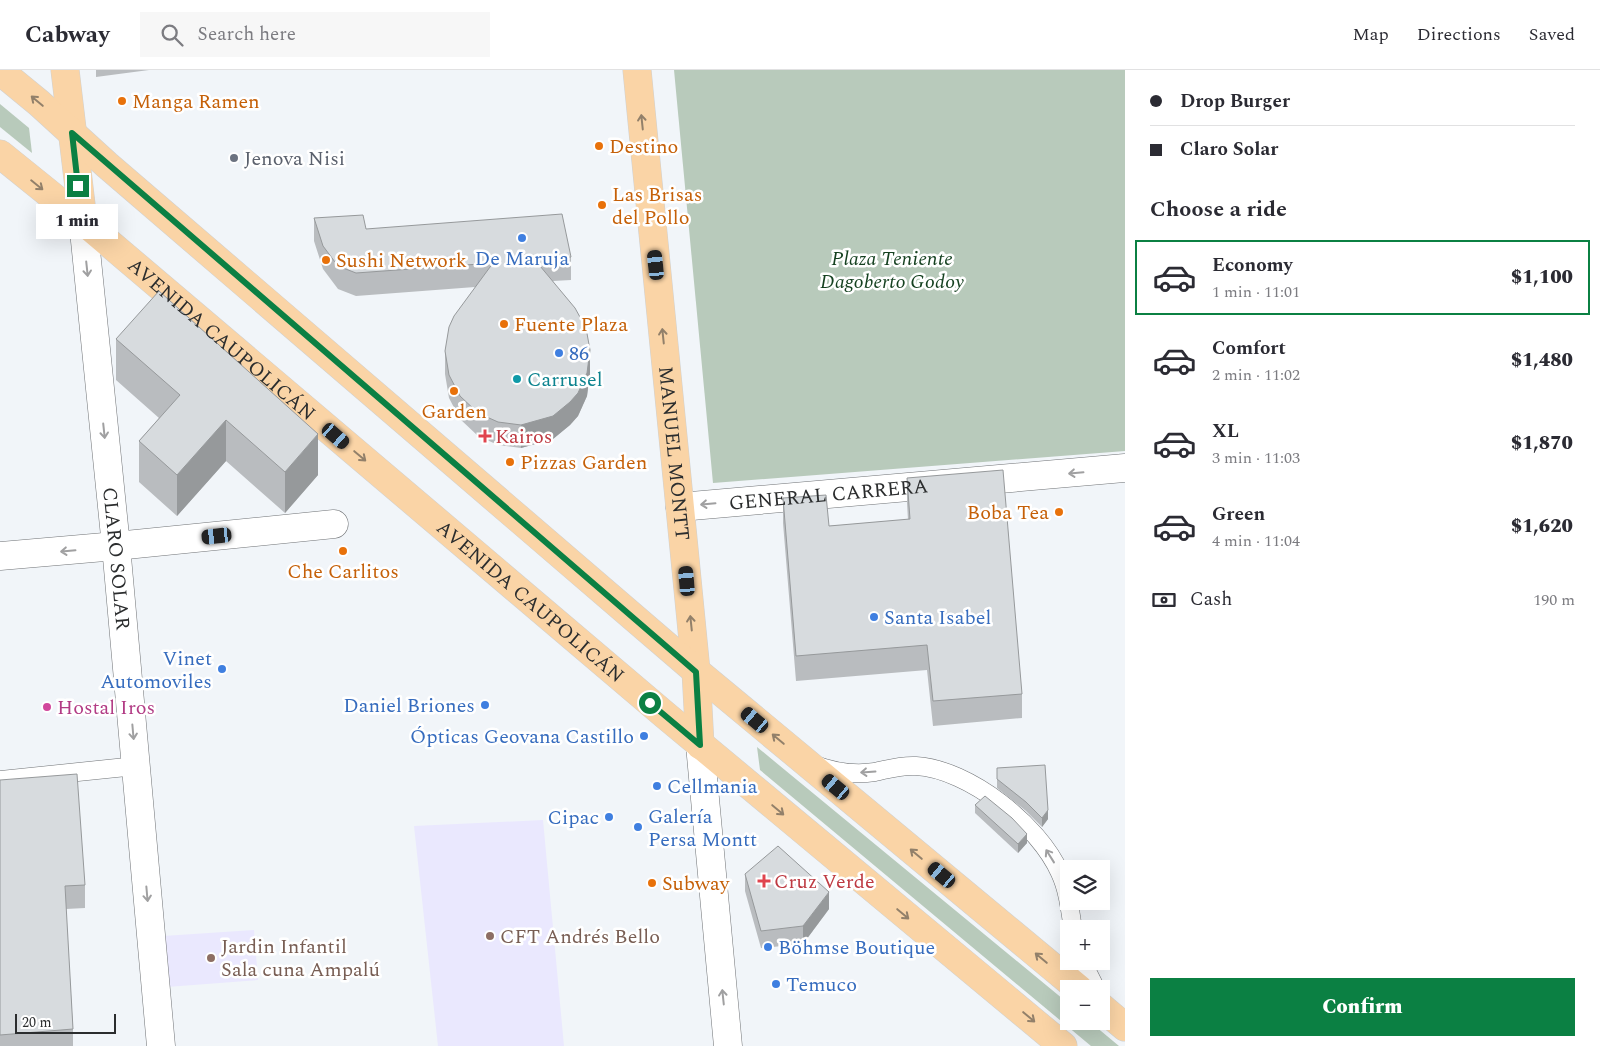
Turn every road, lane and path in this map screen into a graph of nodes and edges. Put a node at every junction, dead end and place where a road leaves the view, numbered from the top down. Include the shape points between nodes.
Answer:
1 (65, 70) edge
2 (637, 70) edge
3 (0, 71) edge
4 (72, 133) junction
5 (0, 154) edge
6 (83, 221) junction
7 (1125, 468) edge
8 (680, 507) junction
9 (334, 524) dead end
10 (116, 546) junction
11 (0, 556) edge
12 (696, 672) junction
13 (700, 745) junction
14 (805, 762) junction
15 (136, 766) junction
16 (0, 780) edge
17 (1071, 920) edge
18 (1068, 980) edge
19 (161, 1046) edge
20 (728, 1046) edge
21 (1063, 1046) edge

1 - 4 main road, CLARO SOLAR
8 -> 2 main road, MANUEL MONTT
4 -> 3 main road
4 - 6 main road, CLARO SOLAR
4 - 12 main road
5 -> 6 main road, AVENIDA CAUPOLICÁN
6 -> 10 street, CLARO SOLAR
6 -> 13 main road, AVENIDA CAUPOLICÁN
7 -> 8 street, GENERAL CARRERA
12 -> 8 main road, MANUEL MONTT
9 - 10 street
10 -> 11 street
10 -> 15 street, CLARO SOLAR
12 - 13 main road, MANUEL MONTT
14 -> 12 main road
20 -> 13 street, MANUEL MONTT
13 -> 21 main road, AVENIDA CAUPOLICÁN
17 -> 14 lane via 1061,874 1050,854 1020,820 970,782 916,766 850,773 827,770
18 -> 14 main road
15 - 16 lane
15 -> 19 street, CLARO SOLAR

